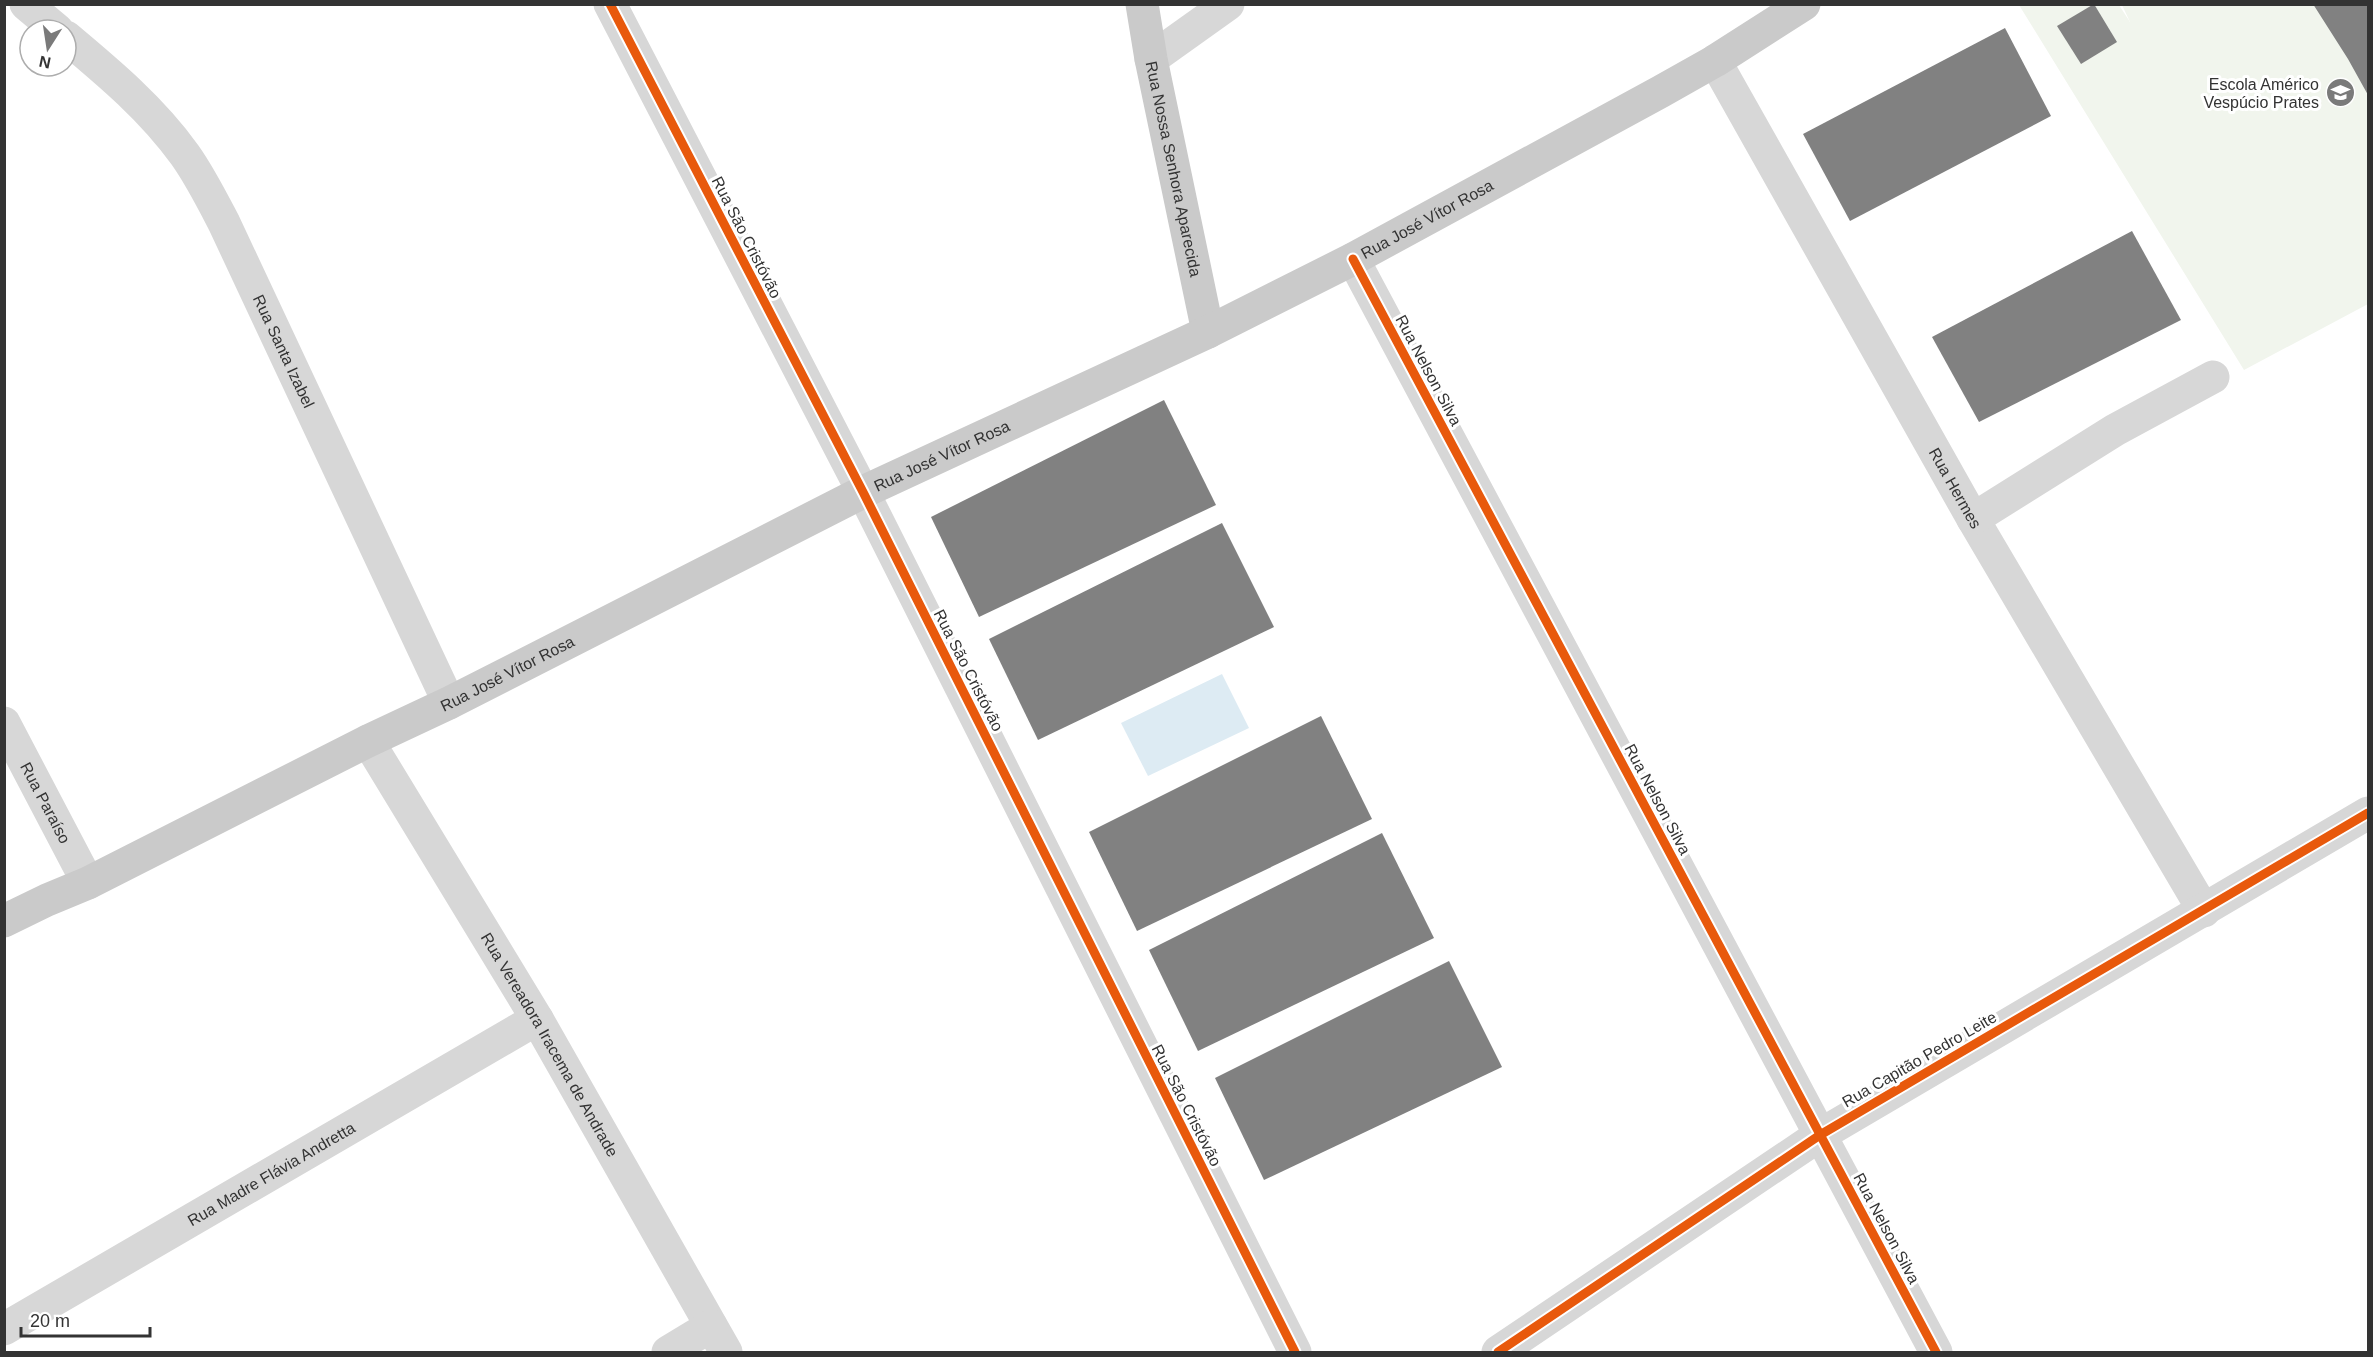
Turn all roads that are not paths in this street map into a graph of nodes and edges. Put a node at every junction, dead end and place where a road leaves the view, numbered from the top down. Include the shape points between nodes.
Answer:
1 (26, 4) edge
2 (610, 4) edge
3 (1142, 4) edge
4 (1228, 4) edge
5 (1804, 4) edge
6 (43, 18) edge
7 (78, 47) edge
8 (1151, 59) junction
9 (1715, 61) junction
10 (1353, 259) junction
11 (1208, 332) junction
12 (2213, 377) dead end
13 (863, 492) junction
14 (1973, 519) junction
15 (449, 703) junction
16 (4, 723) edge
17 (368, 741) junction
18 (2368, 813) edge
19 (88, 883) junction
20 (2204, 911) junction
21 (4, 921) edge
22 (537, 1019) junction
23 (1820, 1135) junction
24 (4, 1329) edge
25 (718, 1339) edge
26 (668, 1353) edge
27 (1294, 1353) edge
28 (1498, 1353) edge
29 (1936, 1353) edge

1 - 6 street
2 - 13 street, Rua São Cristóvão
3 - 8 main road, Rua Nossa Senhora Aparecida
4 - 8 street
5 - 9 main road, Rua José Vítor Rosa
7 - 15 street, Rua Santa Izabel via 162,126 205,188
8 - 11 main road, Rua Nossa Senhora Aparecida
9 - 10 main road, Rua José Vítor Rosa
9 - 14 street, Rua Hermes
10 - 11 main road, Rua José Vítor Rosa
10 - 23 street, Rua Nelson Silva
11 - 13 main road, Rua José Vítor Rosa
12 - 14 street via 2115,430
13 - 15 main road, Rua José Vítor Rosa
13 - 27 street, Rua São Cristóvão
14 - 20 street, Rua Hermes
15 - 17 main road, Rua José Vítor Rosa
16 - 19 street, Rua Paraíso
17 - 19 main road, Rua José Vítor Rosa
17 - 22 street, Rua Vereadora Iracema de Andrade
18 - 20 street, Rua Capitão Pedro Leite
19 - 21 main road, Rua José Vítor Rosa
20 - 23 street, Rua Capitão Pedro Leite
22 - 24 street, Rua Madre Flávia Andretta
22 - 25 street, Rua Vereadora Iracema de Andrade
23 - 28 street, Rua Capitão Pedro Leite
23 - 29 street, Rua Nelson Silva
25 - 26 street

